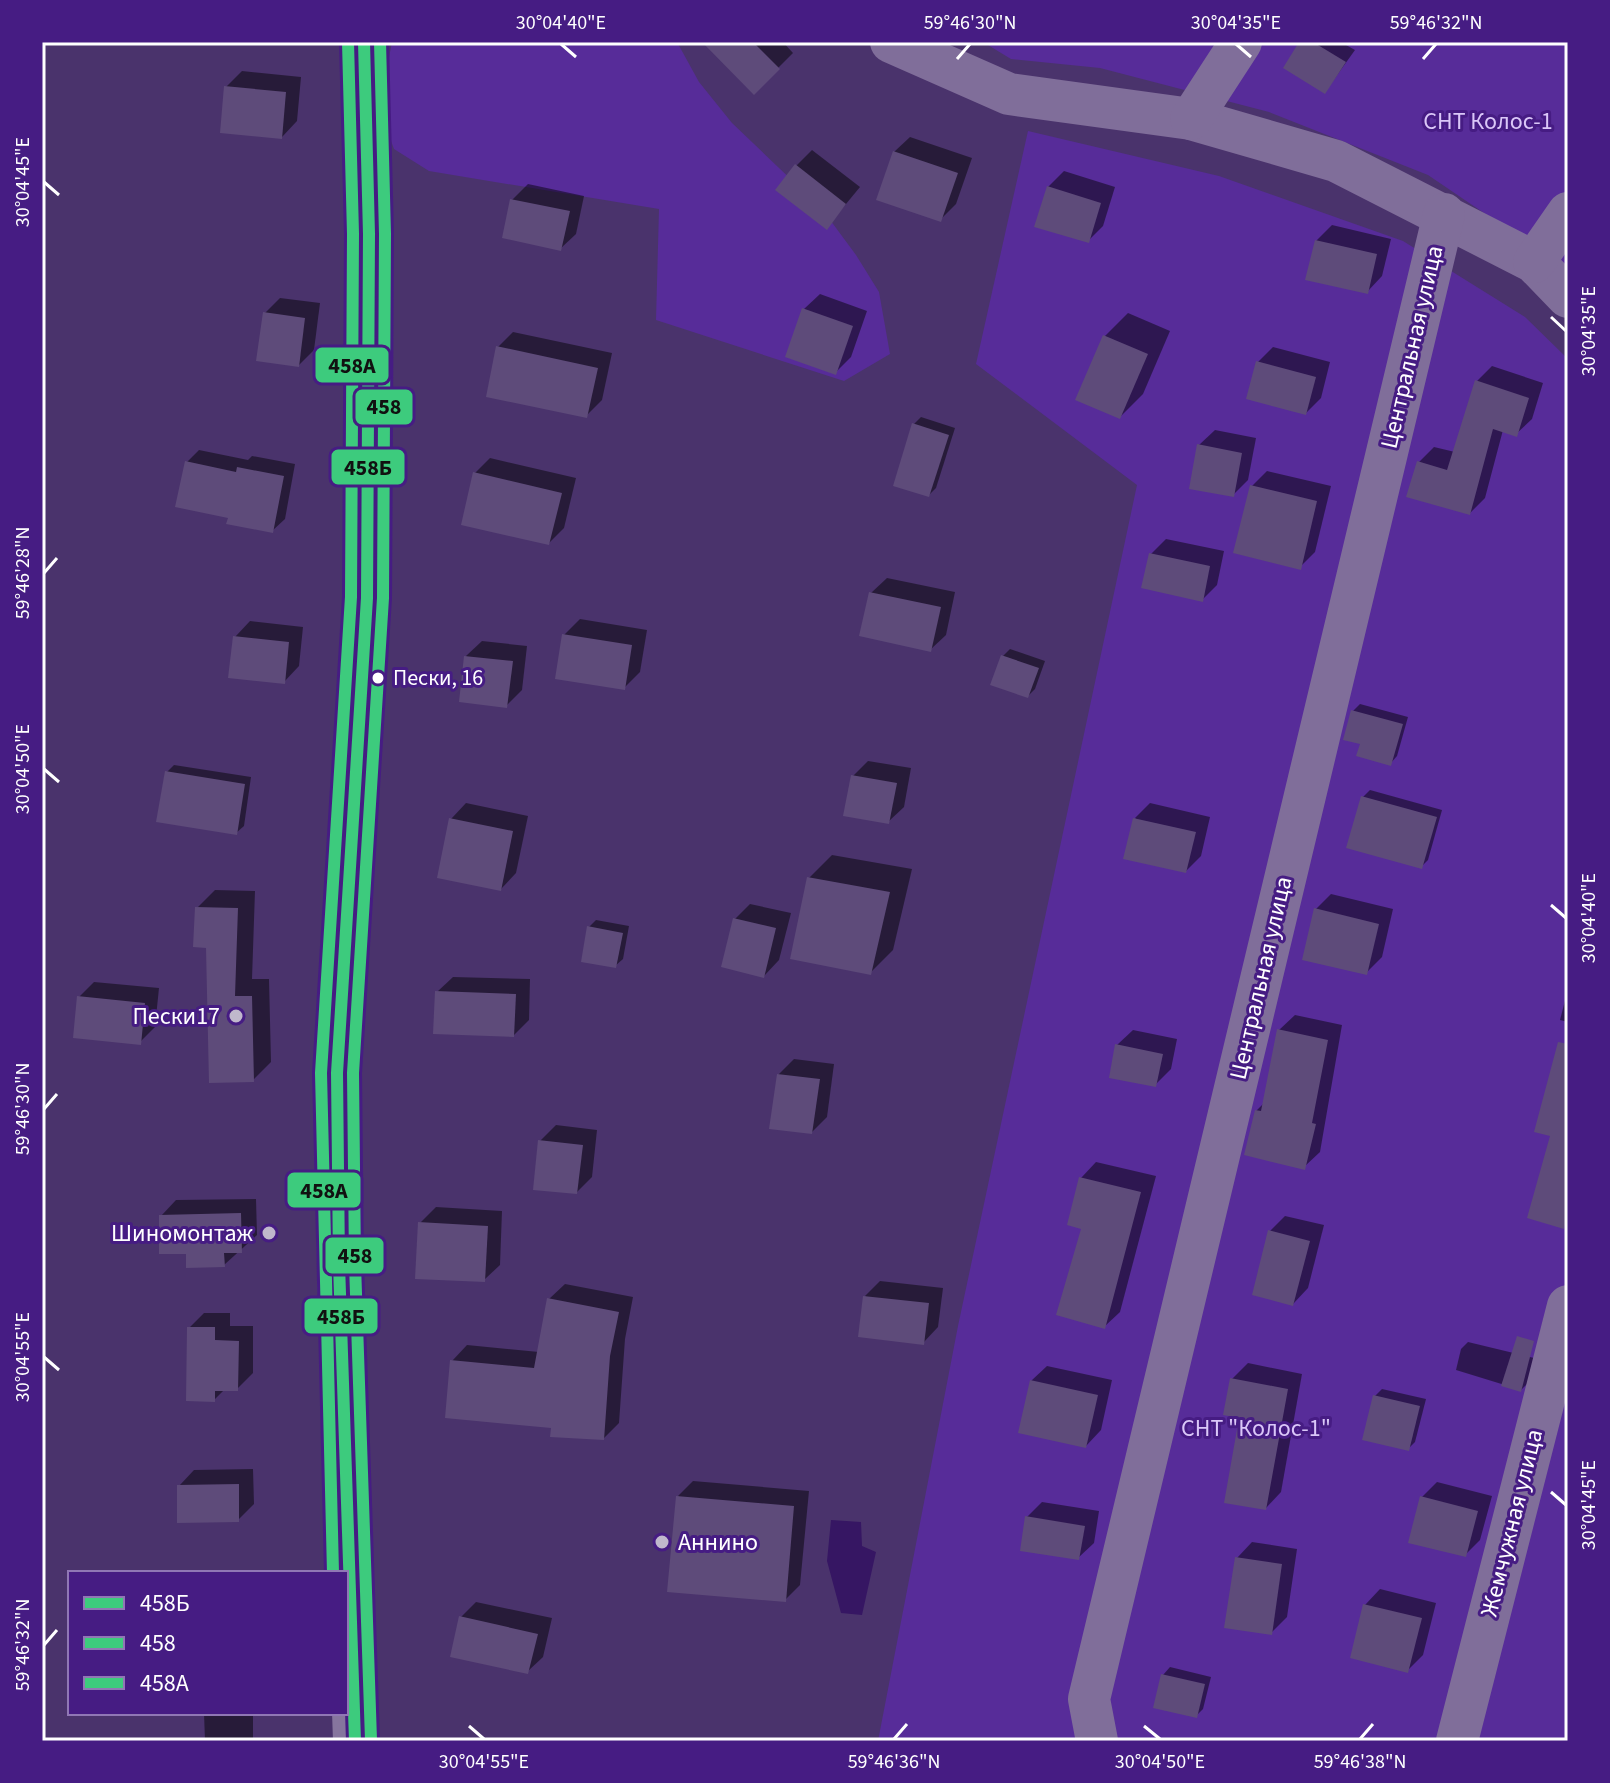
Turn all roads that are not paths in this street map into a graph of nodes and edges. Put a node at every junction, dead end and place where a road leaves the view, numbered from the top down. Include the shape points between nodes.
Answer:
1 (364, 42) edge
2 (891, 42) edge
3 (1241, 42) edge
4 (1191, 119) junction
5 (1568, 213) edge
6 (1444, 214) junction
7 (1534, 262) junction
8 (1568, 297) edge
9 (1568, 1306) edge
10 (355, 1741) edge
11 (1097, 1741) edge
12 (1457, 1741) edge

1 - 10 main road via 367,598 337,1073
2 - 4 street, Центральная улица via 1009,94
3 - 4 street
4 - 6 street, Центральная улица via 1336,161
5 - 7 street
6 - 7 street, Центральная улица
6 - 11 street, Центральная улица via 1089,1699
7 - 8 street, Центральная улица
9 - 12 street, Жемчужная улица

